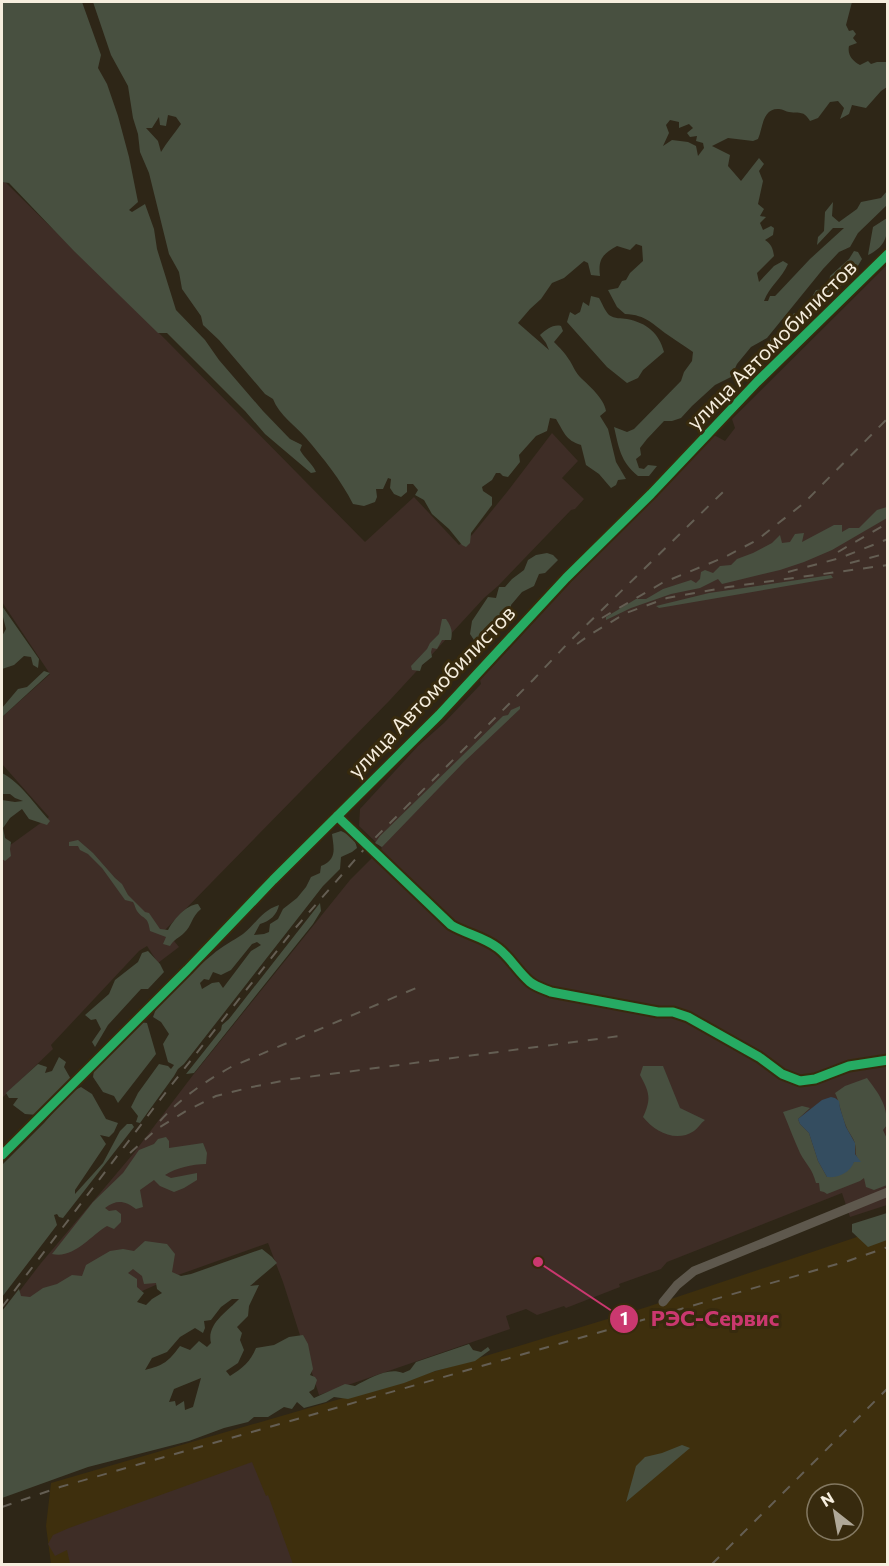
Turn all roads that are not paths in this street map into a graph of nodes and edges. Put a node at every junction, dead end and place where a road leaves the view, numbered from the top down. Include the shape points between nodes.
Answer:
1 (888, 254) edge
2 (337, 816) junction
3 (888, 1060) edge
4 (2, 1155) edge
5 (888, 1192) edge
6 (663, 1302) dead end

1 - 2 street, улица Автомобилистов via 758,382 534,611 440,715
2 - 3 street via 451,925 496,946 528,981 539,987 688,1017 800,1081 849,1066
2 - 4 street, улица Автомобилистов
5 - 6 street via 694,1271

